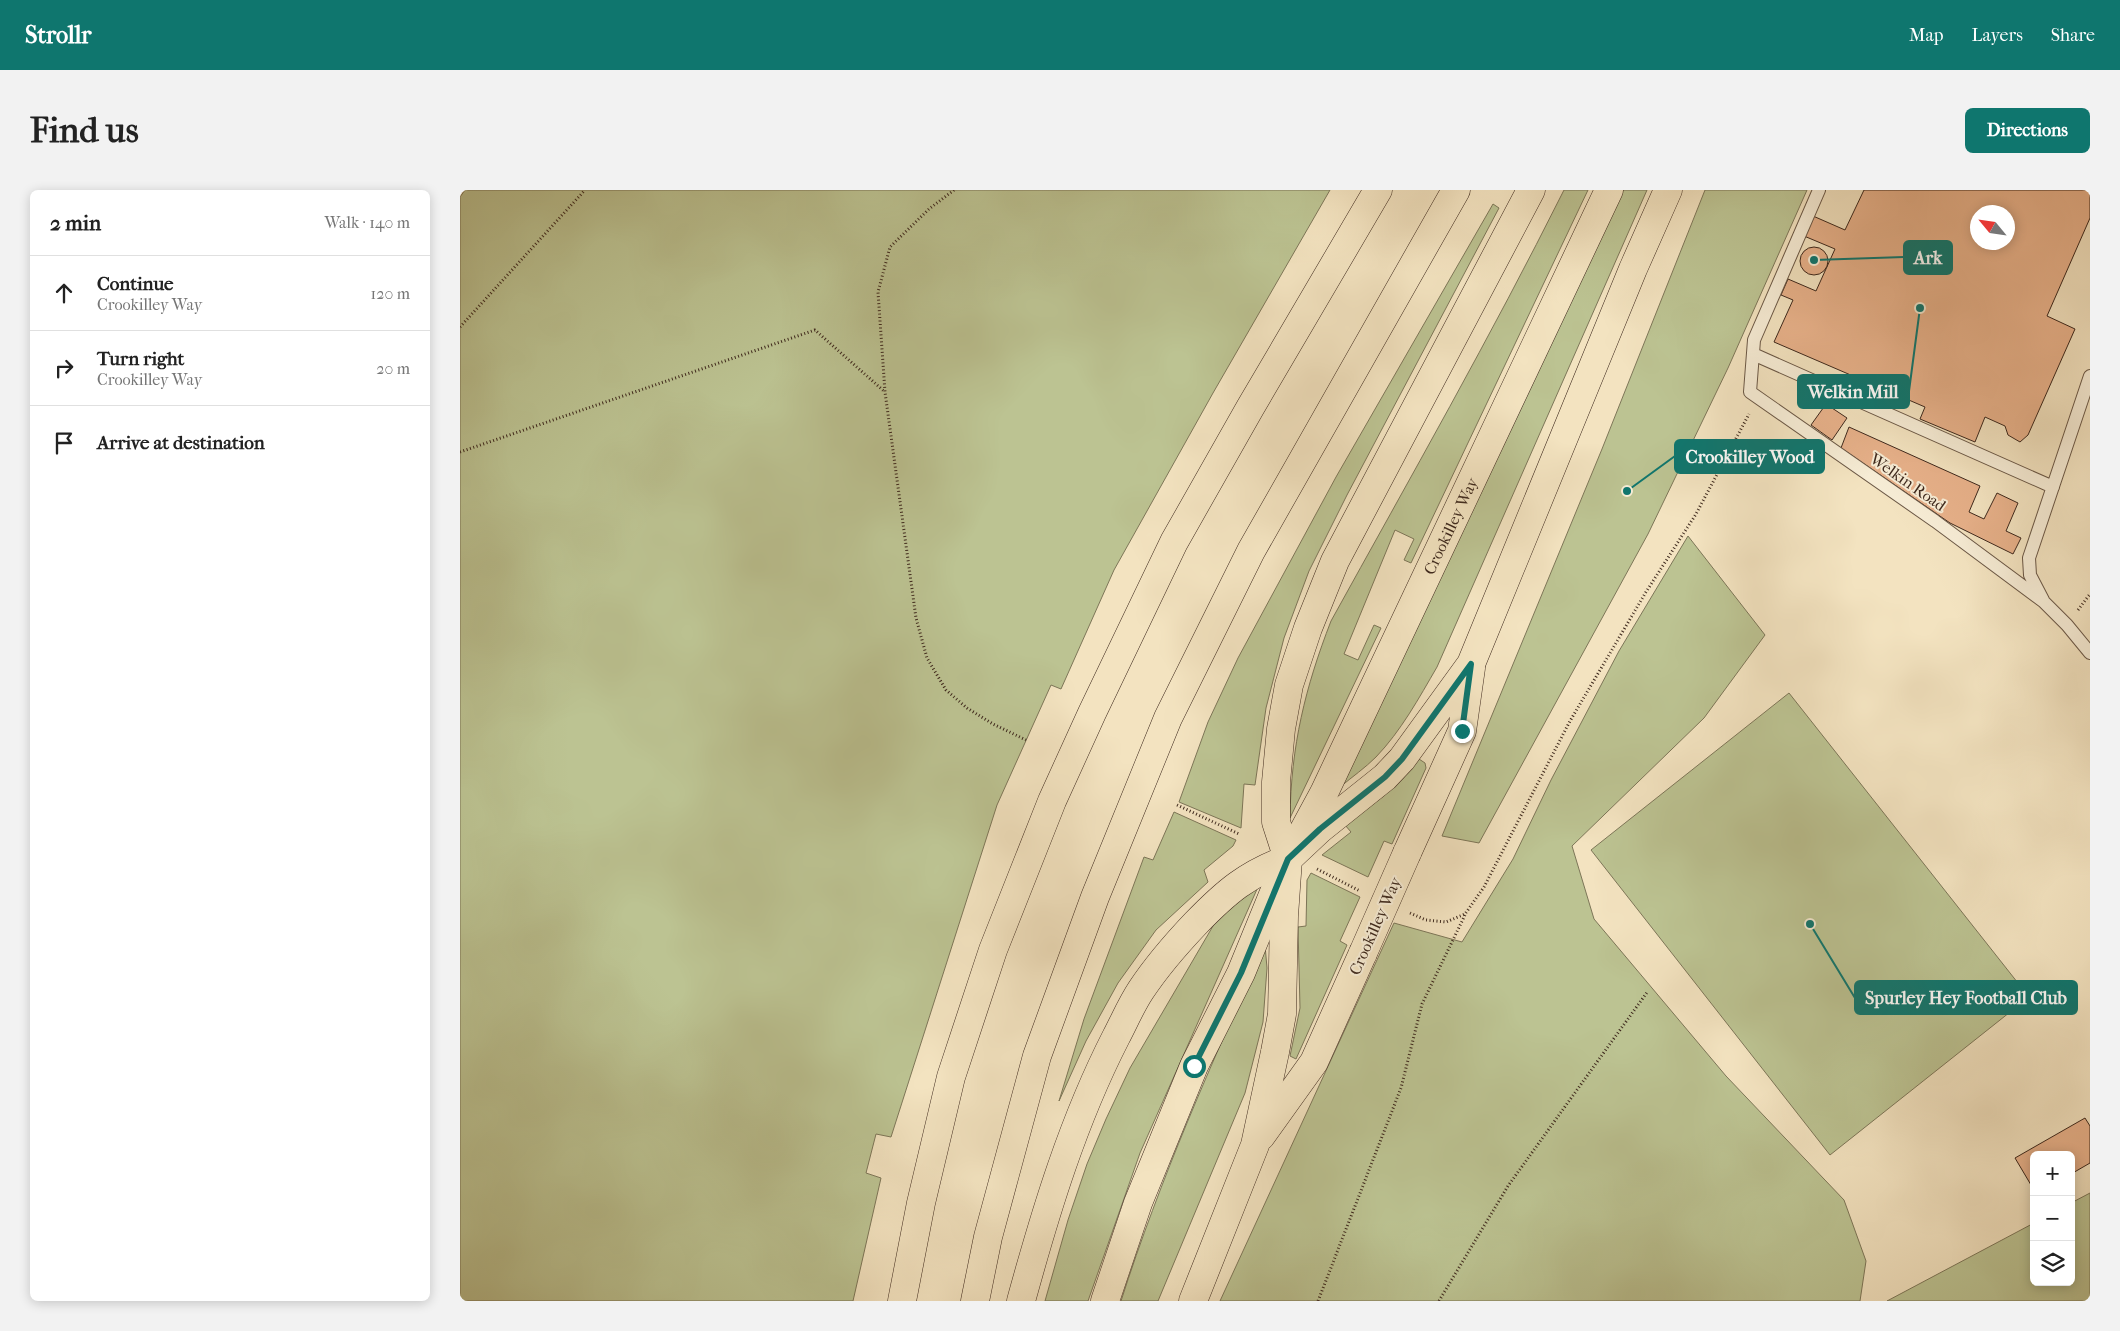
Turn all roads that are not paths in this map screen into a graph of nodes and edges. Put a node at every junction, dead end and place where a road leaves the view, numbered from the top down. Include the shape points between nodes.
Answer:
1 (1378, 190) edge
2 (1456, 190) edge
3 (1531, 190) edge
4 (1609, 190) edge
5 (1668, 190) edge
6 (1819, 190) edge
7 (1753, 354) junction
8 (2090, 376) edge
9 (2053, 487) junction
10 (2044, 602) junction
11 (2090, 653) edge
12 (1471, 664) junction
13 (1301, 863) junction
14 (1255, 1145) junction
15 (902, 1301) edge
16 (975, 1301) edge
17 (1021, 1301) edge
18 (1105, 1301) edge
19 (1193, 1301) edge

1 - 15 main road via 1174,542 1052,801 993,950 951,1076 921,1202
2 - 16 main road via 1251,551 1168,718 1095,897 1037,1056 988,1237
3 - 13 main road via 1335,561 1308,628 1289,685 1280,729 1276,782 1276,822
4 - 13 main road, Crookilley Way via 1324,793
5 - 12 main road, Crookilley Way
6 - 7 lane via 1754,340
7 - 9 lane
7 - 10 lane, Welkin Road via 1750,392 1935,521
8 - 9 lane
9 - 10 lane, Welkin Road via 2029,558 2030,575
10 - 11 lane, Welkin Road
12 - 13 main road, Crookilley Way via 1402,759 1385,777 1320,829
12 - 14 main road, Crookilley Way, bridge via 1462,731 1363,953 1314,1062
13 - 14 main road, Crookilley Way via 1284,916 1282,1014
13 - 17 main road via 1262,868 1236,885 1175,944 1140,991 1095,1079 1068,1147
13 - 18 main road, Crookilley Way via 1194,1066 1138,1204
14 - 19 main road, Crookilley Way

